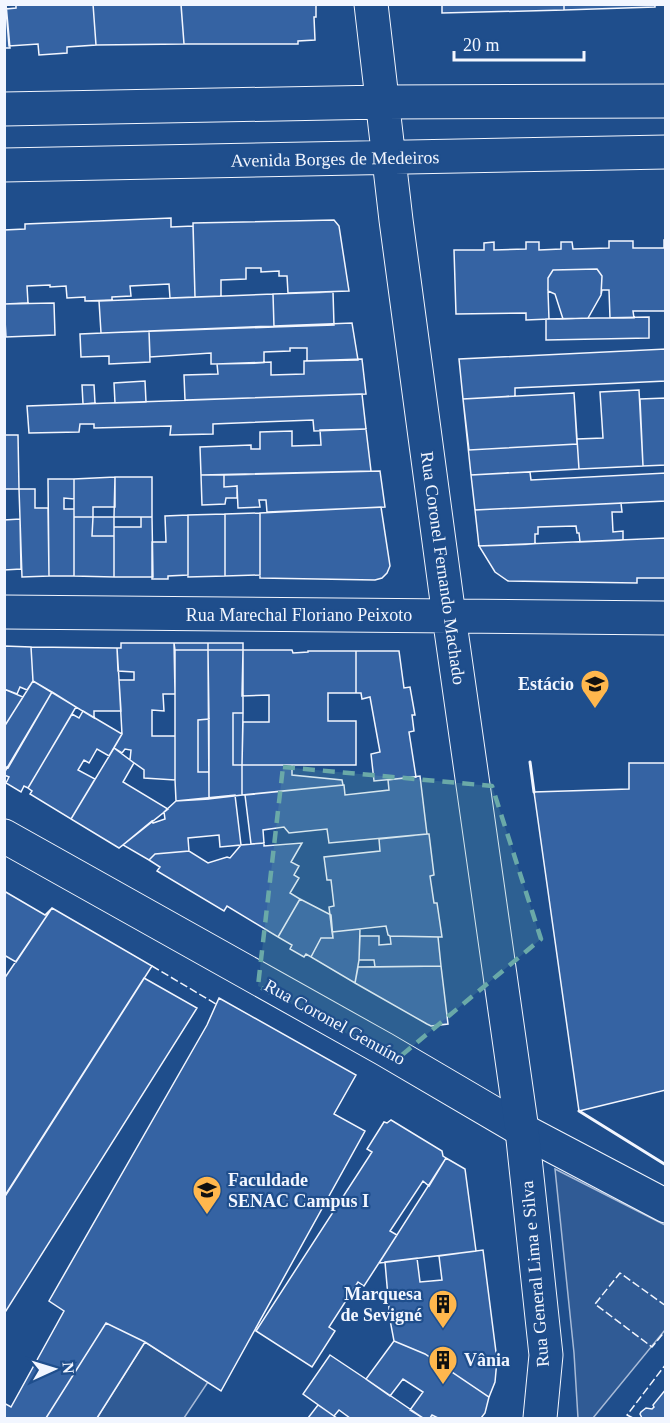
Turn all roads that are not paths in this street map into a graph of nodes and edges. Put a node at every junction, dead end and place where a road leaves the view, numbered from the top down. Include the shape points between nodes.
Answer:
1 (371, 4) edge
2 (666, 101) edge
3 (383, 102) junction
4 (4, 109) edge
5 (666, 152) edge
6 (389, 158) junction
7 (4, 165) edge
8 (4, 612) edge
9 (448, 616) junction
10 (666, 618) edge
11 (4, 836) edge
12 (522, 1130) junction
13 (666, 1206) edge
14 (540, 1419) edge

1 - 3 street, Rua Coronel Fernando Machado
2 - 3 street
3 - 4 street
3 - 6 street, Rua Coronel Fernando Machado
5 - 6 street, Avenida Borges de Medeiros
6 - 7 street, Avenida Borges de Medeiros
6 - 9 street, Rua Coronel Fernando Machado
8 - 9 street, Rua Marechal Floriano Peixoto
9 - 10 street, Rua Marechal Floriano Peixoto
9 - 12 street, Rua Coronel Fernando Machado
11 - 12 street, Rua Coronel Genuíno
12 - 13 street, Rua Coronel Genuíno
12 - 14 street, Rua General Lima e Silva via 546,1355

